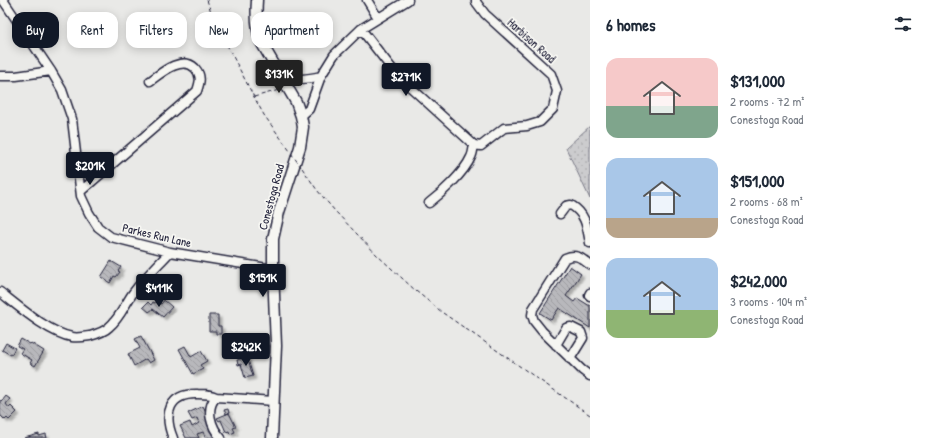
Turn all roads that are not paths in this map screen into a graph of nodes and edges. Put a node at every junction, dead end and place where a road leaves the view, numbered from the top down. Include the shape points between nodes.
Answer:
1 (3, 0) edge
2 (257, 0) edge
3 (366, 0) edge
4 (408, 0) edge
5 (476, 0) edge
6 (378, 18) junction
7 (361, 29) junction
8 (52, 71) junction
9 (281, 75) junction
10 (0, 76) edge
11 (321, 76) junction
12 (150, 81) dead end
13 (301, 116) junction
14 (474, 145) junction
15 (81, 191) junction
16 (429, 203) dead end
17 (560, 214) dead end
18 (590, 243) edge
19 (170, 252) junction
20 (590, 265) edge
21 (273, 269) junction
22 (0, 292) edge
23 (556, 345) junction
24 (570, 358) junction
25 (590, 376) edge
26 (216, 397) junction
27 (274, 401) junction
28 (173, 438) edge
29 (221, 438) edge
30 (272, 438) edge

1 - 8 street, Parkes Run Lane
2 - 9 main road, Conestoga Road via 258,33
3 - 6 street
4 - 6 street
5 - 14 street, Harbison Road via 485,14 551,74 557,91 553,109 540,122 504,128 481,146
6 - 7 street
7 - 11 street via 334,56
7 - 14 street via 396,74
8 - 10 street
8 - 15 street, Parkes Run Lane via 72,119
9 - 11 street via 302,80
9 - 13 main road, Conestoga Road
11 - 13 street via 309,109
12 - 15 street via 182,62 192,65 200,80 197,92
13 - 21 main road, Conestoga Road via 302,140 273,239
14 - 16 street via 467,166
15 - 19 street, Parkes Run Lane via 89,213 98,227 111,237
17 - 18 street via 566,206 571,205 578,209 586,222
19 - 21 street, Parkes Run Lane
19 - 22 street via 148,274 119,316 98,334 72,337 59,333 39,322
20 - 23 street via 580,257 565,258 533,308 534,321
21 - 27 main road, Conestoga Road via 276,346
23 - 24 street
23 - 24 street via 566,328 571,326 581,332 583,338
24 - 25 street
26 - 27 street
26 - 28 street via 189,394 174,401 168,416
26 - 29 street via 210,409 210,417
27 - 30 main road, Conestoga Road

